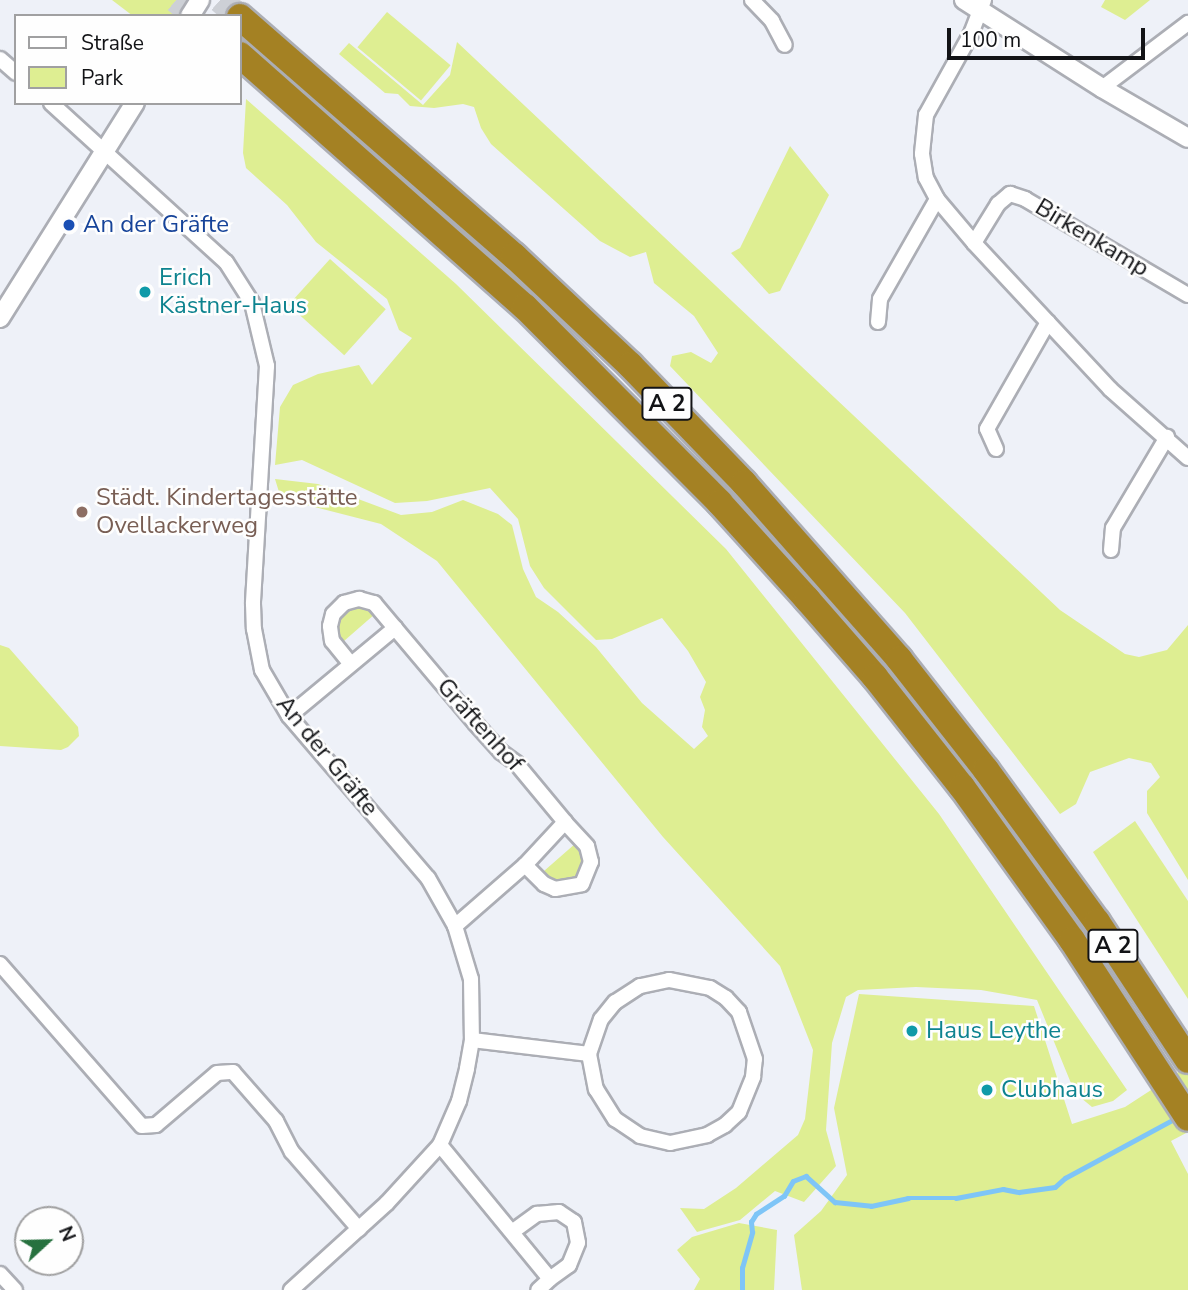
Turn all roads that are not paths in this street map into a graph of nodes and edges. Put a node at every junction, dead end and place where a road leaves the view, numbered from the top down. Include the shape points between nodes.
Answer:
1 (752, 0) edge
2 (976, 4) edge
3 (242, 19) edge
4 (1188, 23) edge
5 (785, 45) dead end
6 (242, 57) edge
7 (0, 59) edge
8 (14, 71) edge
9 (1102, 88) junction
10 (53, 105) edge
11 (134, 105) edge
12 (1188, 138) edge
13 (105, 151) junction
14 (937, 199) junction
15 (974, 243) junction
16 (1188, 295) edge
17 (0, 318) edge
18 (1048, 321) junction
19 (878, 322) dead end
20 (1167, 437) junction
21 (996, 449) dead end
22 (1188, 458) edge
23 (1111, 550) dead end
24 (395, 628) junction
25 (350, 663) junction
26 (289, 716) junction
27 (565, 822) junction
28 (526, 865) junction
29 (456, 926) junction
30 (0, 964) edge
31 (472, 1040) junction
32 (589, 1054) junction
33 (1186, 1057) edge
34 (1188, 1118) edge
35 (440, 1145) junction
36 (359, 1229) junction
37 (512, 1232) junction
38 (0, 1273) edge
39 (550, 1279) junction
40 (15, 1290) edge
41 (290, 1290) edge
42 (538, 1290) edge

1 - 5 street via 772,21
2 - 9 street
2 - 14 street via 972,32 926,115 922,154 926,178
3 - 33 highway, A 2 via 524,265 630,365 753,494 899,659 986,770 1097,922
4 - 9 street
6 - 34 highway, A 2 via 525,307 711,493 807,599 962,787 1072,940
7 - 8 street
9 - 12 street
10 - 13 street, An der Gräfte
11 - 13 street
13 - 17 street
13 - 26 street, An der Gräfte via 226,262 252,303 267,366 254,629 262,670
14 - 15 street
14 - 19 street via 880,299
15 - 16 street, Birkenkamp via 998,204 1010,194
15 - 18 street
18 - 20 street via 1110,389
18 - 21 street via 987,429
20 - 22 street
20 - 23 street via 1113,528
24 - 25 street
24 - 25 street, Gräftenhof via 374,603 359,598 344,603 333,614 330,626 332,641
24 - 27 street, Gräftenhof
25 - 26 street
26 - 29 street, An der Gräfte via 428,878
27 - 28 street
27 - 28 street, Gräftenhof via 587,846 591,862 582,884 555,889
28 - 29 street
29 - 31 street, An der Gräfte via 471,979
30 - 36 street via 142,1126 156,1125 217,1073 233,1072 276,1121 292,1152
31 - 32 street
31 - 35 street, An der Gräfte via 459,1101
32 - 32 street via 596,1089 615,1119 640,1136 670,1143 707,1135 732,1118 748,1092 755,1059 739,1012 726,998 710,988 669,980 640,986 615,1002 601,1019
35 - 36 street, An der Gräfte
35 - 37 street
36 - 41 street, An der Gräfte
37 - 39 street
37 - 39 street via 537,1214 559,1212 574,1222 578,1243 569,1265
38 - 40 street
39 - 42 street

